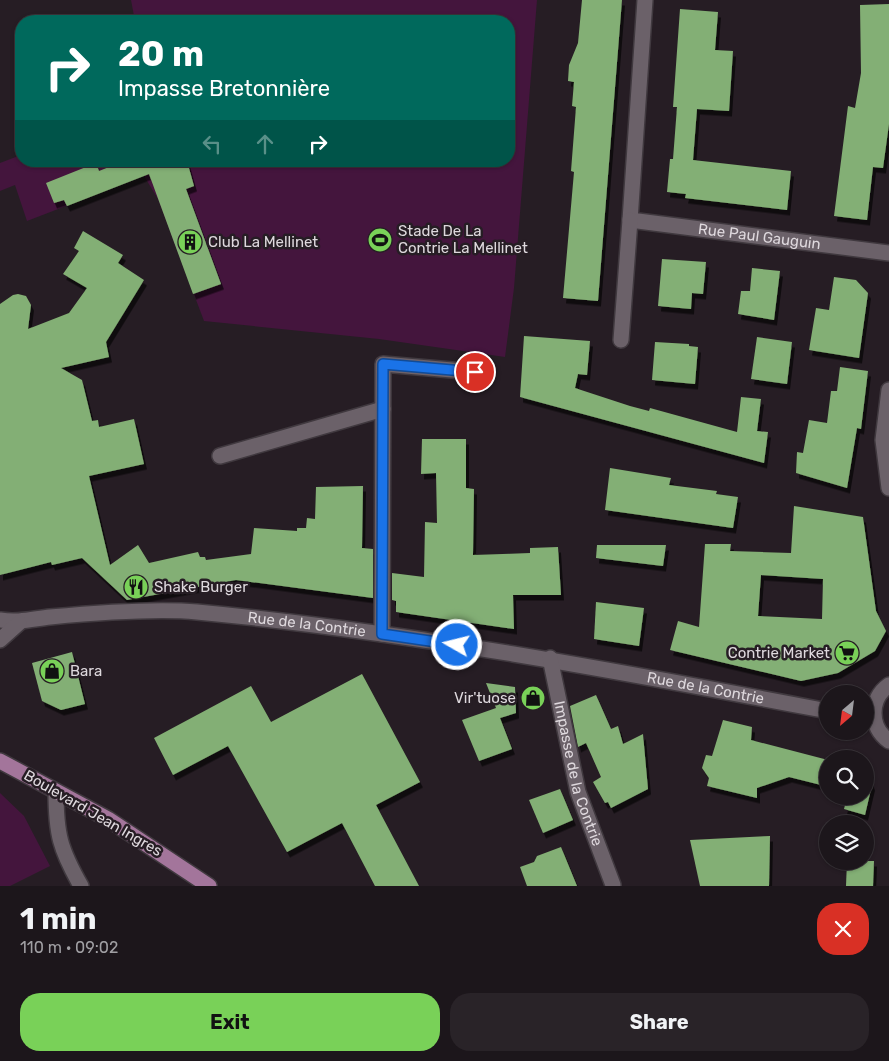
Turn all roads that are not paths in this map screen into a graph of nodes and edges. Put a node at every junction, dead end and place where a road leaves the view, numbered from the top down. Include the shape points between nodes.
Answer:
1 (644, 0) edge
2 (630, 220) junction
3 (889, 252) edge
4 (621, 340) dead end
5 (475, 372) dead end
6 (889, 390) edge
7 (383, 409) junction
8 (220, 456) dead end
9 (889, 488) edge
10 (0, 620) edge
11 (18, 623) junction
12 (382, 634) junction
13 (0, 640) edge
14 (550, 658) junction
15 (889, 685) edge
16 (874, 705) edge
17 (819, 709) edge
18 (874, 724) edge
19 (889, 741) edge
20 (0, 761) edge
21 (56, 792) junction
22 (613, 885) dead end
23 (81, 886) edge
24 (209, 886) edge

1 - 2 street
2 - 3 street, Rue Paul Gauguin
2 - 4 street
5 - 7 street via 383,364
6 - 9 street via 882,440
7 - 8 street
7 - 12 street
10 - 11 street
11 - 12 street, Rue de la Contrie via 49,617 184,610
11 - 13 street
12 - 14 street, Rue de la Contrie
14 - 17 street, Rue de la Contrie
14 - 22 street, Impasse de la Contrie via 578,792
15 - 16 street
18 - 19 street
20 - 21 main road, Boulevard Jean Ingres
21 - 23 street via 56,823 64,855
21 - 24 main road, Boulevard Jean Ingres via 108,819

